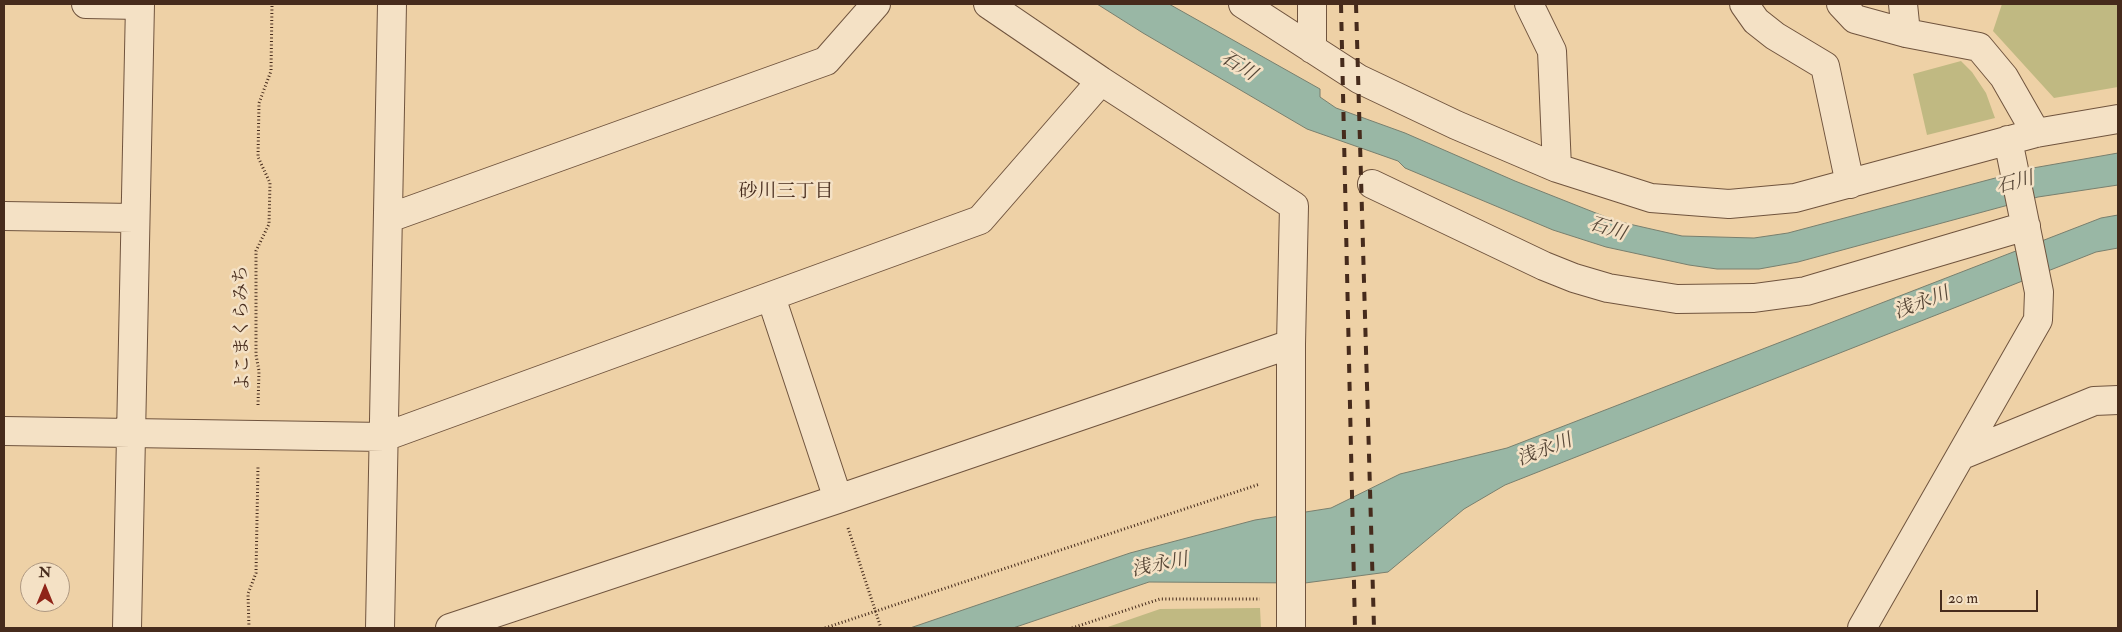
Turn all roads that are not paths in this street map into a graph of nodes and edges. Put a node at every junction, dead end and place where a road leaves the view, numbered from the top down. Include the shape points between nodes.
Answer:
1 (86, 4) edge
2 (140, 4) edge
3 (392, 4) edge
4 (876, 4) edge
5 (988, 4) edge
6 (1243, 4) edge
7 (1312, 4) edge
8 (1529, 4) edge
9 (1744, 4) edge
10 (1842, 4) edge
11 (1903, 4) edge
12 (1906, 33) junction
13 (1312, 49) junction
14 (1101, 81) junction
15 (2118, 119) edge
16 (2036, 133) junction
17 (2010, 148) junction
18 (1557, 168) junction
19 (1372, 184) dead end
20 (1850, 184) junction
21 (4, 216) edge
22 (134, 218) junction
23 (388, 218) junction
24 (2026, 226) junction
25 (771, 297) junction
26 (1291, 344) junction
27 (2118, 400) edge
28 (4, 431) edge
29 (131, 433) junction
30 (384, 437) junction
31 (1962, 455) junction
32 (838, 499) junction
33 (127, 628) edge
34 (380, 628) edge
35 (450, 628) edge
36 (1291, 628) edge
37 (1862, 628) edge

1 - 2 street
2 - 22 street
3 - 23 street
4 - 23 street via 826,60
5 - 14 street
6 - 13 street
7 - 13 street
8 - 18 street via 1552,51
9 - 20 street via 1756,21 1775,36 1825,66
10 - 12 street via 1855,19
11 - 12 street
12 - 16 street via 1979,46 2004,77
13 - 18 street via 1359,79
14 - 25 street via 980,220
14 - 26 street via 1294,206
15 - 16 street
16 - 17 street
17 - 20 street
17 - 24 street
18 - 20 street via 1651,198 1729,204 1795,198
19 - 24 street via 1574,278 1608,288 1677,299 1754,298 1806,291
21 - 22 street
22 - 29 street
23 - 30 street
24 - 31 street via 2038,292 2038,320
25 - 30 street
25 - 32 street
26 - 32 street
26 - 36 street
27 - 31 street via 2094,400
28 - 29 street
29 - 30 street
29 - 33 street
30 - 34 street
31 - 37 street
32 - 35 street

